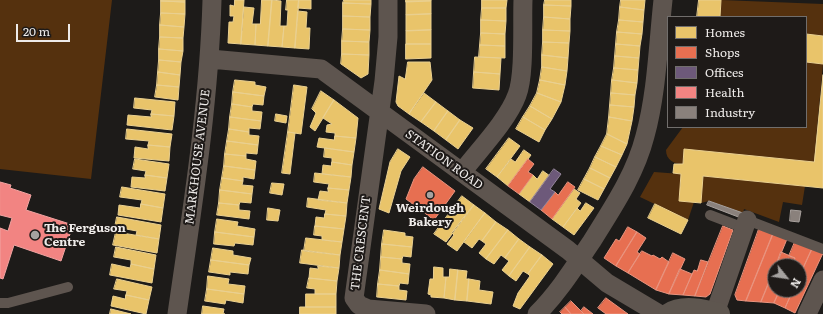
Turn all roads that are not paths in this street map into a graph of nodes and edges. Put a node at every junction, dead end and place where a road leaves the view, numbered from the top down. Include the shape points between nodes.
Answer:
1 (212, 0) edge
2 (388, 0) edge
3 (523, 0) edge
4 (663, 0) edge
5 (210, 59) junction
6 (378, 112) junction
7 (462, 172) junction
8 (710, 215) dead end
9 (746, 224) junction
10 (823, 249) edge
11 (579, 260) junction
12 (823, 280) edge
13 (68, 287) dead end
14 (0, 303) edge
15 (177, 314) edge
16 (426, 314) edge
17 (538, 314) edge
18 (659, 314) edge
19 (669, 314) edge
20 (717, 314) edge
21 (807, 314) edge

1 - 5 street, MARKHOUSE AVENUE
2 - 6 street via 388,38
3 - 7 street via 518,94 507,114
4 - 11 street via 650,114 639,156 623,192
5 - 6 street, STATION ROAD via 321,69
5 - 15 street, MARKHOUSE AVENUE via 194,199
6 - 7 street, STATION ROAD
6 - 16 street, THE CRESCENT via 354,298 359,305 368,309
7 - 11 street, STATION ROAD
8 - 9 lane
9 - 10 lane
9 - 20 street
11 - 17 street via 551,301
11 - 18 street, STATION ROAD via 607,283
12 - 21 street
13 - 14 lane via 8,304
19 - 20 main road via 676,310 689,309

